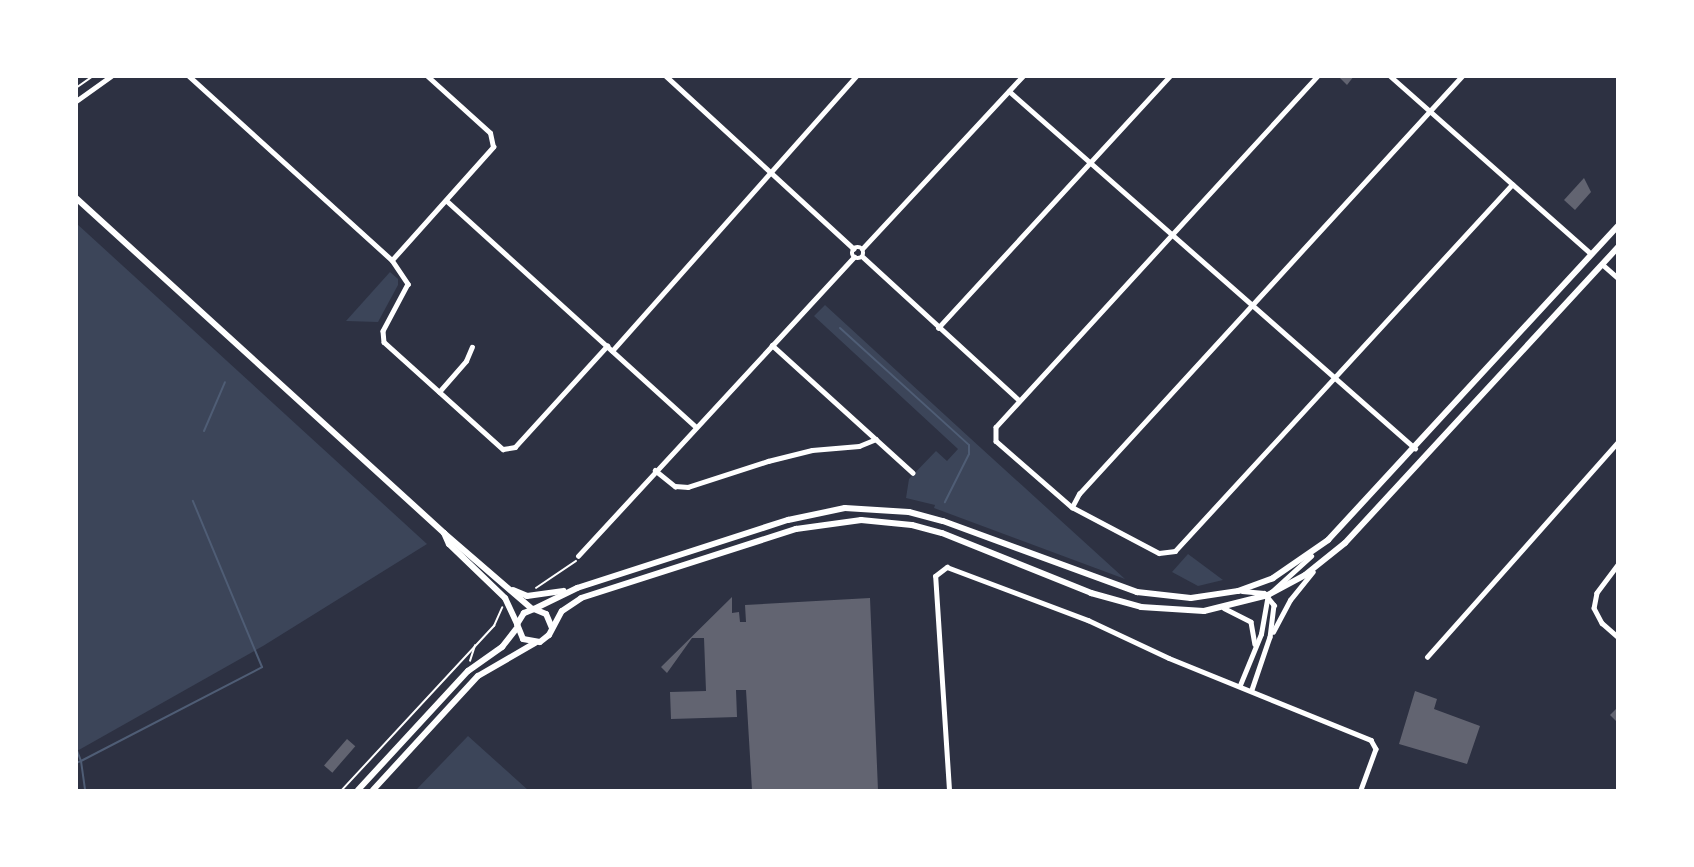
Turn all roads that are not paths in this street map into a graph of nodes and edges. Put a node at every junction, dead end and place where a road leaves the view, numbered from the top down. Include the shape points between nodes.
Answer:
1 (111, 76) edge
2 (189, 76) edge
3 (427, 76) edge
4 (666, 76) edge
5 (845, 76) edge
6 (856, 76) edge
7 (1023, 76) edge
8 (1170, 76) edge
9 (1318, 76) edge
10 (1390, 76) edge
11 (1462, 76) edge
12 (851, 82) junction
13 (1009, 91) junction
14 (76, 101) edge
15 (1431, 112) junction
16 (1091, 162) junction
17 (772, 173) junction
18 (1512, 184) junction
19 (76, 198) edge
20 (447, 201) junction
21 (1617, 226) edge
22 (1172, 234) junction
23 (1617, 247) edge
24 (854, 249) junction
25 (862, 249) junction
26 (1591, 254) junction
27 (854, 257) junction
28 (862, 257) junction
29 (392, 260) junction
30 (1602, 264) junction
31 (1617, 278) edge
32 (1253, 306) junction
33 (938, 328) junction
34 (772, 345) junction
35 (607, 346) junction
36 (472, 347) dead end
37 (612, 351) junction
38 (1334, 377) junction
39 (439, 392) junction
40 (1019, 400) junction
41 (695, 426) junction
42 (876, 440) junction
43 (1617, 442) edge
44 (1415, 448) junction
45 (1425, 456) junction
46 (655, 470) junction
47 (913, 473) dead end
48 (1072, 507) junction
49 (444, 534) junction
50 (578, 556) road end
51 (1311, 556) junction
52 (1321, 564) junction
53 (1617, 565) edge
54 (504, 586) junction
55 (578, 588) junction
56 (1238, 591) junction
57 (1268, 595) junction
58 (1224, 608) junction
59 (533, 609) junction
60 (517, 626) junction
61 (552, 628) junction
62 (1270, 637) junction
63 (1617, 637) edge
64 (535, 643) junction
65 (1256, 650) junction
66 (1427, 657) dead end
67 (1239, 685) junction
68 (1252, 690) junction
69 (358, 790) edge
70 (373, 790) edge
71 (949, 790) edge
72 (1361, 790) edge

1 - 14 street
2 - 29 street
3 - 20 street via 490,133 494,144
4 - 17 street
5 - 12 street
6 - 12 street
7 - 13 street
8 - 16 street
9 - 22 street
10 - 15 street
11 - 15 street
12 - 17 street
13 - 16 street
13 - 25 street
15 - 18 street
15 - 32 street
16 - 22 street
16 - 33 street
17 - 24 street
17 - 37 street
18 - 26 street
18 - 38 street
19 - 49 main road
20 - 29 street
20 - 35 street
21 - 26 main road
22 - 32 street
22 - 40 street
23 - 30 main road
24 - 25 street
24 - 27 street
25 - 28 street
26 - 30 main road
26 - 44 main road
27 - 28 street
27 - 34 street
28 - 33 street
29 - 39 street via 407,279 382,338
30 - 31 street
30 - 45 main road
32 - 38 street
32 - 48 street
33 - 40 street
34 - 41 street
34 - 42 street
35 - 37 street
35 - 39 street via 512,449 500,447
36 - 39 street via 466,361
37 - 41 street
38 - 44 street
38 - 48 street via 1169,554
40 - 48 street via 993,434 996,441
41 - 46 street
42 - 46 street via 768,461 688,487 675,486
42 - 47 street
43 - 66 street
44 - 45 main road
44 - 51 main road
45 - 52 main road
46 - 50 street
49 - 54 main road
49 - 60 main road via 449,544 505,598
51 - 56 main road via 1273,578
51 - 57 street
52 - 57 main road
52 - 62 street via 1290,600
53 - 63 street via 1597,593 1594,608 1602,623
54 - 55 main road via 527,596
54 - 59 main road
55 - 56 main road via 788,520 845,508 909,512 943,521 1137,592 1191,598
55 - 59 main road
56 - 57 street
57 - 58 main road
57 - 62 street via 1274,611
57 - 65 street
58 - 61 main road via 1183,612 1141,608 1091,593 942,533 912,525 861,520 796,530 581,598 562,610
58 - 65 street via 1251,622
59 - 60 main road via 520,616
59 - 61 main road via 546,614
60 - 64 main road via 523,639
60 - 69 main road via 502,647 468,671
61 - 64 main road via 546,638
62 - 68 street
64 - 70 main road via 478,676
65 - 67 street
67 - 68 street
67 - 71 street via 1088,620 947,567 935,576
68 - 72 street via 1371,740 1376,749

